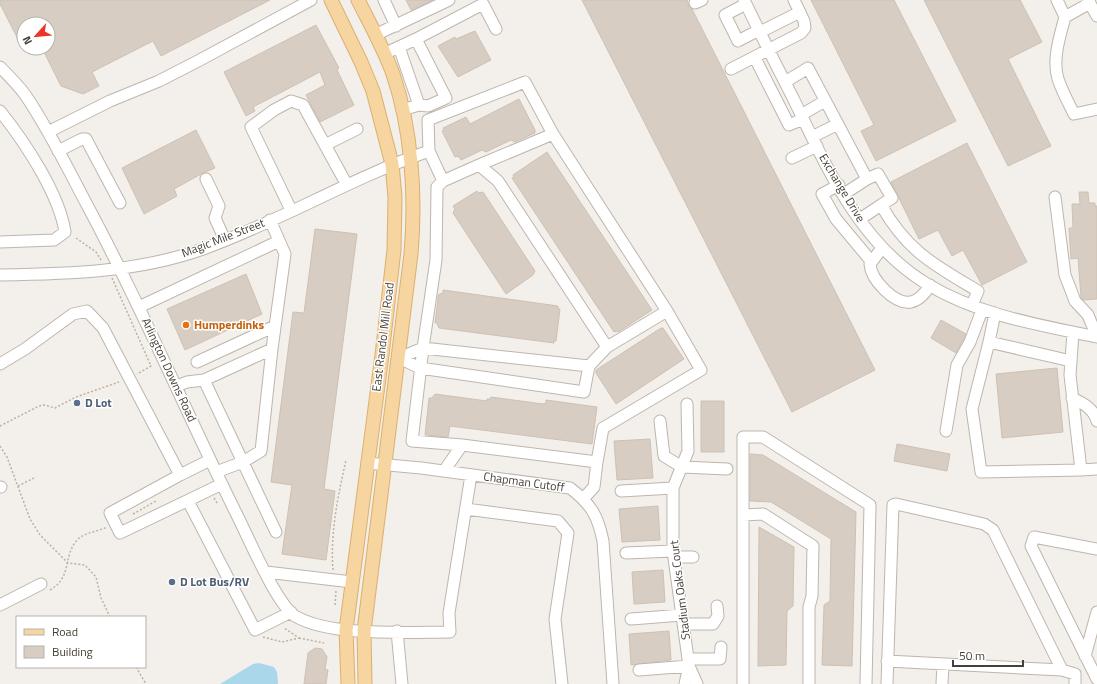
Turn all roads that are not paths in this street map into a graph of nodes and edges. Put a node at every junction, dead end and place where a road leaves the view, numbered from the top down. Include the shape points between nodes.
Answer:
1 (310, 0) edge
2 (331, 0) edge
3 (358, 0) edge
4 (384, 0) edge
5 (449, 0) edge
6 (794, 0) edge
7 (1057, 0) edge
8 (1089, 1) edge
9 (745, 2) edge
10 (800, 12) junction
11 (1097, 16) edge
12 (1065, 17) junction
13 (396, 26) junction
14 (496, 29) dead end
15 (760, 31) junction
16 (375, 35) junction
17 (416, 39) junction
18 (399, 47) junction
19 (769, 51) junction
20 (384, 54) junction
21 (755, 58) junction
22 (0, 67) edge
23 (731, 69) dead end
24 (782, 77) junction
25 (766, 78) junction
26 (791, 95) junction
27 (825, 101) junction
28 (778, 102) junction
29 (419, 105) junction
30 (1097, 109) edge
31 (402, 110) junction
32 (0, 111) edge
33 (802, 116) junction
34 (838, 124) junction
35 (357, 129) dead end
36 (48, 132) junction
37 (553, 134) junction
38 (814, 142) junction
39 (325, 145) junction
40 (58, 151) junction
41 (429, 151) junction
42 (410, 158) junction
43 (792, 158) dead end
44 (392, 164) junction
45 (479, 165) junction
46 (206, 179) dead end
47 (867, 179) junction
48 (443, 181) junction
49 (347, 185) junction
50 (841, 190) junction
51 (1055, 197) dead end
52 (120, 203) dead end
53 (881, 205) junction
54 (291, 210) junction
55 (270, 220) junction
56 (861, 222) junction
57 (848, 234) junction
58 (225, 240) junction
59 (279, 241) junction
60 (0, 242) edge
61 (882, 248) junction
62 (926, 259) junction
63 (872, 261) junction
64 (121, 269) junction
65 (914, 274) junction
66 (0, 275) edge
67 (930, 285) junction
68 (139, 307) junction
69 (977, 308) junction
70 (667, 311) junction
71 (995, 313) junction
72 (1093, 316) edge
73 (275, 326) junction
74 (1073, 332) junction
75 (1097, 337) edge
76 (989, 342) junction
77 (607, 346) junction
78 (423, 348) junction
79 (272, 349) junction
80 (382, 355) junction
81 (399, 358) junction
82 (1071, 361) junction
83 (197, 362) dead end
84 (0, 364) edge
85 (589, 366) junction
86 (420, 368) junction
87 (204, 380) junction
88 (176, 386) junction
89 (1072, 398) junction
90 (687, 404) dead end
91 (660, 421) dead end
92 (1097, 421) edge
93 (946, 431) dead end
94 (462, 445) junction
95 (210, 460) junction
96 (243, 462) junction
97 (597, 462) junction
98 (367, 463) junction
99 (386, 464) junction
100 (682, 467) junction
101 (727, 469) dead end
102 (1097, 469) edge
103 (1080, 470) junction
104 (444, 471) junction
105 (216, 472) junction
106 (470, 474) junction
107 (180, 475) junction
108 (222, 484) junction
109 (673, 488) junction
110 (621, 491) dead end
111 (583, 499) junction
112 (188, 501) junction
113 (466, 509) junction
114 (743, 515) junction
115 (276, 532) dead end
116 (1097, 549) edge
117 (626, 553) dead end
118 (674, 554) junction
119 (693, 557) dead end
120 (266, 572) junction
121 (352, 582) junction
122 (41, 584) dead end
123 (0, 605) edge
124 (717, 606) dead end
125 (291, 612) junction
126 (1097, 612) edge
127 (631, 619) dead end
128 (683, 620) junction
129 (346, 630) junction
130 (364, 631) junction
131 (397, 631) junction
132 (721, 647) dead end
133 (1085, 656) junction
134 (887, 661) junction
135 (688, 662) junction
136 (943, 664) junction
137 (640, 670) dead end
138 (1062, 670) junction
139 (1097, 679) edge
140 (348, 684) edge
141 (365, 684) edge
142 (402, 684) edge
143 (562, 684) edge
144 (613, 684) edge
145 (685, 684) edge
146 (697, 684) edge
147 (744, 684) edge
148 (809, 684) edge
149 (866, 684) edge
150 (887, 684) edge
151 (942, 684) edge
152 (1075, 684) edge

1 - 36 street via 191,65
2 - 44 main road, East Randol Mill Road via 373,91
3 - 16 main road, East Randol Mill Road
4 - 13 street
5 - 13 street
6 - 10 street
7 - 12 street
8 - 11 street
8 - 12 street
9 - 15 street, Exchange Drive
9 - 15 street via 725,15 738,41
10 - 15 street
10 - 19 street via 805,28 801,33
12 - 30 street via 1057,50 1058,78 1074,114
13 - 16 street
14 - 17 street via 483,4
15 - 19 street, Exchange Drive
16 - 20 main road, East Randol Mill Road
17 - 18 street
17 - 29 street via 446,98 428,106
18 - 20 street
18 - 29 street
19 - 21 street
19 - 24 street, Exchange Drive
20 - 31 main road, East Randol Mill Road via 393,74
21 - 23 street
21 - 25 street
22 - 36 street, Arlington Downs Road via 25,95
24 - 25 street
24 - 26 street, Exchange Drive
24 - 27 street via 808,68
25 - 28 street
26 - 28 street
26 - 33 street, Exchange Drive
27 - 33 street
27 - 34 street
28 - 33 street via 789,125
29 - 31 street
31 - 42 main road, East Randol Mill Road
32 - 60 street via 27,147 63,214 65,232 54,240
33 - 38 street, Exchange Drive
34 - 38 street
34 - 47 street
35 - 39 street
36 - 40 street, Arlington Downs Road
37 - 41 street via 525,82 428,120
37 - 45 street
37 - 70 street
38 - 43 street
38 - 50 street, Exchange Drive
39 - 49 street
39 - 54 street via 303,104 292,101 274,110 251,127
40 - 52 street via 86,139
40 - 64 street, Arlington Downs Road
41 - 42 street, Magic Mile Street
41 - 48 street
42 - 44 street, Magic Mile Street
42 - 81 main road, East Randol Mill Road via 414,198
44 - 49 street, Magic Mile Street
44 - 80 main road, East Randol Mill Road via 395,197 394,250
45 - 48 street
45 - 77 street via 498,181
46 - 58 street via 219,206 214,218
47 - 50 street
47 - 53 street via 878,174 892,198
48 - 78 street via 437,187 436,260
49 - 54 street, Magic Mile Street
50 - 56 street, Exchange Drive
50 - 57 street via 822,194
51 - 72 street via 1065,275 1075,301
53 - 56 street
53 - 62 street via 892,225
54 - 55 street, Magic Mile Street
55 - 58 street, Magic Mile Street
55 - 59 street
56 - 57 street
56 - 61 street, Exchange Drive
57 - 63 street
58 - 64 street, Magic Mile Street via 183,255
59 - 68 street
59 - 73 street via 284,254
61 - 63 street
61 - 65 street, Exchange Drive
62 - 65 street
62 - 69 street via 978,291
63 - 67 street via 871,272 876,280 885,290 905,302 919,298
64 - 66 street, Magic Mile Street
64 - 68 street, Arlington Downs Road
65 - 67 street, Exchange Drive
67 - 69 street, Exchange Drive
68 - 88 street, Arlington Downs Road
69 - 71 street, Exchange Drive
69 - 93 street via 970,342 957,365
70 - 77 street
70 - 97 street via 701,370 603,428
71 - 74 street, Exchange Drive
71 - 76 street
72 - 75 street
73 - 79 street
73 - 83 street
74 - 75 street, Exchange Drive
74 - 82 street
76 - 82 street
76 - 103 street via 972,409 981,472
77 - 85 street
78 - 81 street
78 - 85 street
78 - 86 street
79 - 87 street
79 - 96 street via 261,451
80 - 81 street
80 - 98 main road, East Randol Mill Road
81 - 86 street
81 - 99 main road, East Randol Mill Road
82 - 89 street
84 - 107 street via 25,350 73,314 87,311 103,328
85 - 86 street via 584,392
86 - 94 street via 412,441
87 - 88 street
87 - 96 street
88 - 95 street, Arlington Downs Road
89 - 92 street via 1092,411
89 - 103 street
90 - 100 street, Stadium Oaks Court via 688,451
91 - 100 street via 664,456
94 - 97 street
94 - 104 street
95 - 105 street, Arlington Downs Road
95 - 107 street
96 - 105 street
96 - 115 street
97 - 111 street via 594,487
98 - 99 street, Chapman Cutoff
98 - 121 main road, East Randol Mill Road
99 - 104 street, Chapman Cutoff
99 - 130 main road, East Randol Mill Road
100 - 101 street
100 - 109 street, Stadium Oaks Court
102 - 103 street
104 - 106 street, Chapman Cutoff
105 - 108 street, Arlington Downs Road
106 - 111 street, Chapman Cutoff via 570,488
106 - 113 street
107 - 112 street via 110,513 120,534
108 - 112 street
108 - 120 street, Arlington Downs Road
109 - 110 street
109 - 118 street, Stadium Oaks Court
111 - 144 street, Chapman Cutoff via 599,523 603,541
112 - 125 street via 255,630
113 - 131 street, Arlington Downs Road via 449,612 450,632
113 - 143 street via 558,521 568,533 555,619
114 - 147 street
114 - 148 street via 763,514 813,546 812,596 809,607
114 - 149 street via 743,437 763,437 870,505
116 - 133 street via 1034,537 1030,546
117 - 118 street
118 - 119 street
118 - 128 street, Stadium Oaks Court
120 - 121 street
120 - 125 street, Arlington Downs Road via 282,603
121 - 129 main road, East Randol Mill Road
122 - 123 street
124 - 128 street via 718,616 713,624
125 - 129 street, Arlington Downs Road via 315,624
126 - 133 street
127 - 128 street
128 - 135 street, Stadium Oaks Court
129 - 130 street, Arlington Downs Road
129 - 140 main road, East Randol Mill Road
130 - 131 street, Arlington Downs Road
130 - 141 main road, East Randol Mill Road
131 - 142 street
132 - 135 street via 720,659
133 - 139 street
134 - 136 street
134 - 138 street via 893,505 896,504 984,524 993,530
134 - 150 street
135 - 137 street
135 - 145 street, Stadium Oaks Court
135 - 146 street, Stadium Oaks Court
136 - 138 street
136 - 151 street
138 - 152 street via 1075,674

